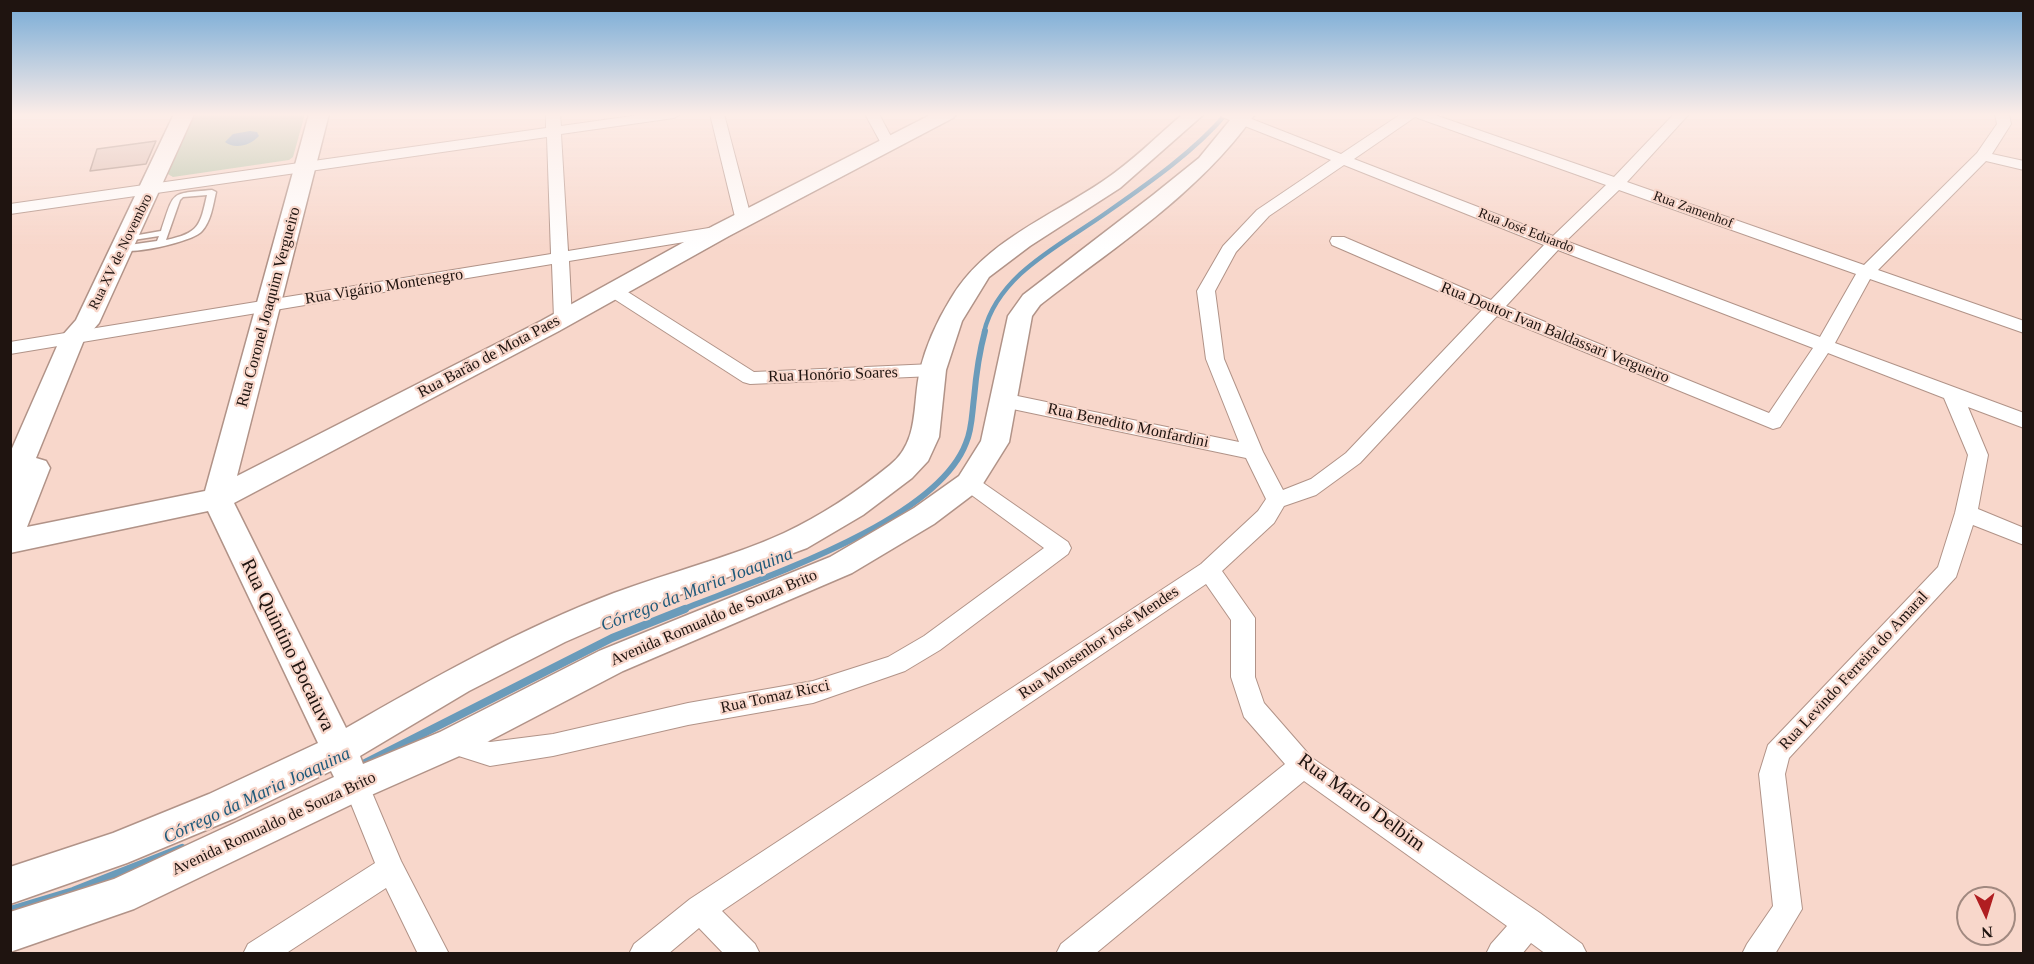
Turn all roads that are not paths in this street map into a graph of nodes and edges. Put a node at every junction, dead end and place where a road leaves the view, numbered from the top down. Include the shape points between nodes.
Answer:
1 (165, 159) edge
2 (308, 159) edge
3 (357, 159) edge
4 (555, 159) edge
5 (728, 159) edge
6 (860, 159) edge
7 (1142, 159) edge
8 (1208, 159) edge
9 (1342, 159) joint
10 (1548, 159) edge
11 (1640, 159) edge
12 (1980, 159) edge
13 (1995, 159) edge
14 (306, 166) junction
15 (2024, 166) edge
16 (1617, 183) junction
17 (152, 188) junction
18 (10, 209) edge
19 (744, 221) junction
20 (722, 231) junction
21 (164, 233) junction
22 (1338, 241) dead end
23 (161, 243) junction
24 (1556, 243) junction
25 (125, 244) junction
26 (560, 258) junction
27 (1865, 273) junction
28 (614, 291) junction
29 (268, 305) junction
30 (1494, 308) junction
31 (563, 319) junction
32 (2024, 327) edge
33 (83, 332) junction
34 (1825, 344) junction
35 (10, 348) edge
36 (933, 370) junction
37 (1952, 393) junction
38 (1003, 400) junction
39 (2024, 421) edge
40 (1253, 453) junction
41 (969, 483) junction
42 (10, 488) edge
43 (218, 499) junction
44 (1278, 499) junction
45 (1966, 513) junction
46 (10, 532) edge
47 (2024, 537) edge
48 (10, 542) edge
49 (1209, 570) junction
50 (452, 743) junction
51 (338, 751) junction
52 (1303, 766) junction
53 (356, 784) junction
54 (391, 869) junction
55 (10, 886) edge
56 (700, 909) junction
57 (1530, 923) junction
58 (10, 932) edge
59 (258, 954) edge
60 (434, 954) edge
61 (644, 954) edge
62 (745, 954) edge
63 (1071, 954) edge
64 (1502, 954) edge
65 (1572, 954) edge
66 (1757, 954) edge

1 - 17 main road, Rua XV de Novembro
2 - 14 main road, Rua Coronel Joaquim Vergueiro
3 - 14 street
4 - 26 street
5 - 19 street
6 - 19 main road, Rua Barão de Mota Paes
7 - 36 main road via 1113,184 981,272 950,321
8 - 38 main road, Avenida Romualdo de Souza Brito via 1031,300 1020,316
9 - 24 street, Rua José Eduardo
9 - 40 street via 1263,213 1229,250 1206,291 1215,359
10 - 16 street, Rua Zamenhof
11 - 16 street
12 - 27 street
13 - 15 street
14 - 17 street
14 - 29 main road, Rua Coronel Joaquim Vergueiro
16 - 24 street
16 - 27 street, Rua Zamenhof
17 - 18 street
17 - 25 main road, Rua XV de Novembro
19 - 20 main road, Rua Barão de Mota Paes
20 - 26 street, Rua Vigário Montenegro
20 - 28 main road, Rua Barão de Mota Paes
21 - 23 lane
21 - 23 lane via 176,199 212,192 199,231
21 - 25 lane
22 - 30 street, Rua Doutor Ivan Baldassari Vergueiro
23 - 25 lane
24 - 30 street
24 - 34 street, Rua José Eduardo
25 - 33 main road, Rua XV de Novembro
26 - 29 street, Rua Vigário Montenegro
26 - 31 street
27 - 32 street, Rua Zamenhof
27 - 34 street
28 - 31 main road, Rua Barão de Mota Paes
28 - 36 street, Rua Honório Soares via 750,378
29 - 33 street, Rua Vigário Montenegro
29 - 43 main road, Rua Coronel Joaquim Vergueiro
30 - 34 street, Rua Doutor Ivan Baldassari Vergueiro via 1773,422
30 - 44 street via 1353,458 1330,477 1290,498
31 - 43 main road, Rua Barão de Mota Paes
33 - 35 street, Rua Vigário Montenegro
33 - 42 main road, Rua XV de Novembro
33 - 46 main road, Rua XV de Novembro
34 - 37 street, Rua José Eduardo
36 - 51 main road via 925,437 918,454 902,471 853,507 796,540 625,602 554,633 457,681
37 - 39 street, Rua José Eduardo
37 - 45 street, Rua Levindo Ferreira do Amaral via 1978,455
38 - 40 street, Rua Benedito Monfardini
38 - 41 main road, Avenida Romualdo de Souza Brito via 995,442
40 - 44 street
41 - 50 main road, Avenida Romualdo de Souza Brito via 924,516 841,564 611,661
41 - 50 street, Rua Tomaz Ricci via 1060,548 932,643 896,664 813,692 688,714 554,745 490,754
43 - 48 main road, Rua Barão de Mota Paes
43 - 51 main road, Rua Quintino Bocaiuva
44 - 49 street, Rua Monsenhor José Mendes via 1266,517
45 - 47 street
45 - 66 street, Rua Levindo Ferreira do Amaral via 1948,571 1777,753 1772,774 1788,909
49 - 52 street, Rua Mario Delbim via 1243,618 1243,677 1254,709
49 - 56 street, Rua Monsenhor José Mendes
50 - 53 main road, Avenida Romualdo de Souza Brito
51 - 53 main road, Rua Quintino Bocaiuva
51 - 55 main road via 222,806 114,850
52 - 57 street, Rua Mario Delbim
52 - 63 street
53 - 54 street, Rua Quintino Bocaiuva
53 - 58 main road, Avenida Romualdo de Souza Brito via 120,896
54 - 59 street
54 - 60 street, Rua Quintino Bocaiuva
56 - 61 street, Rua Monsenhor José Mendes
56 - 62 street
57 - 64 street
57 - 65 street, Rua Mario Delbim

